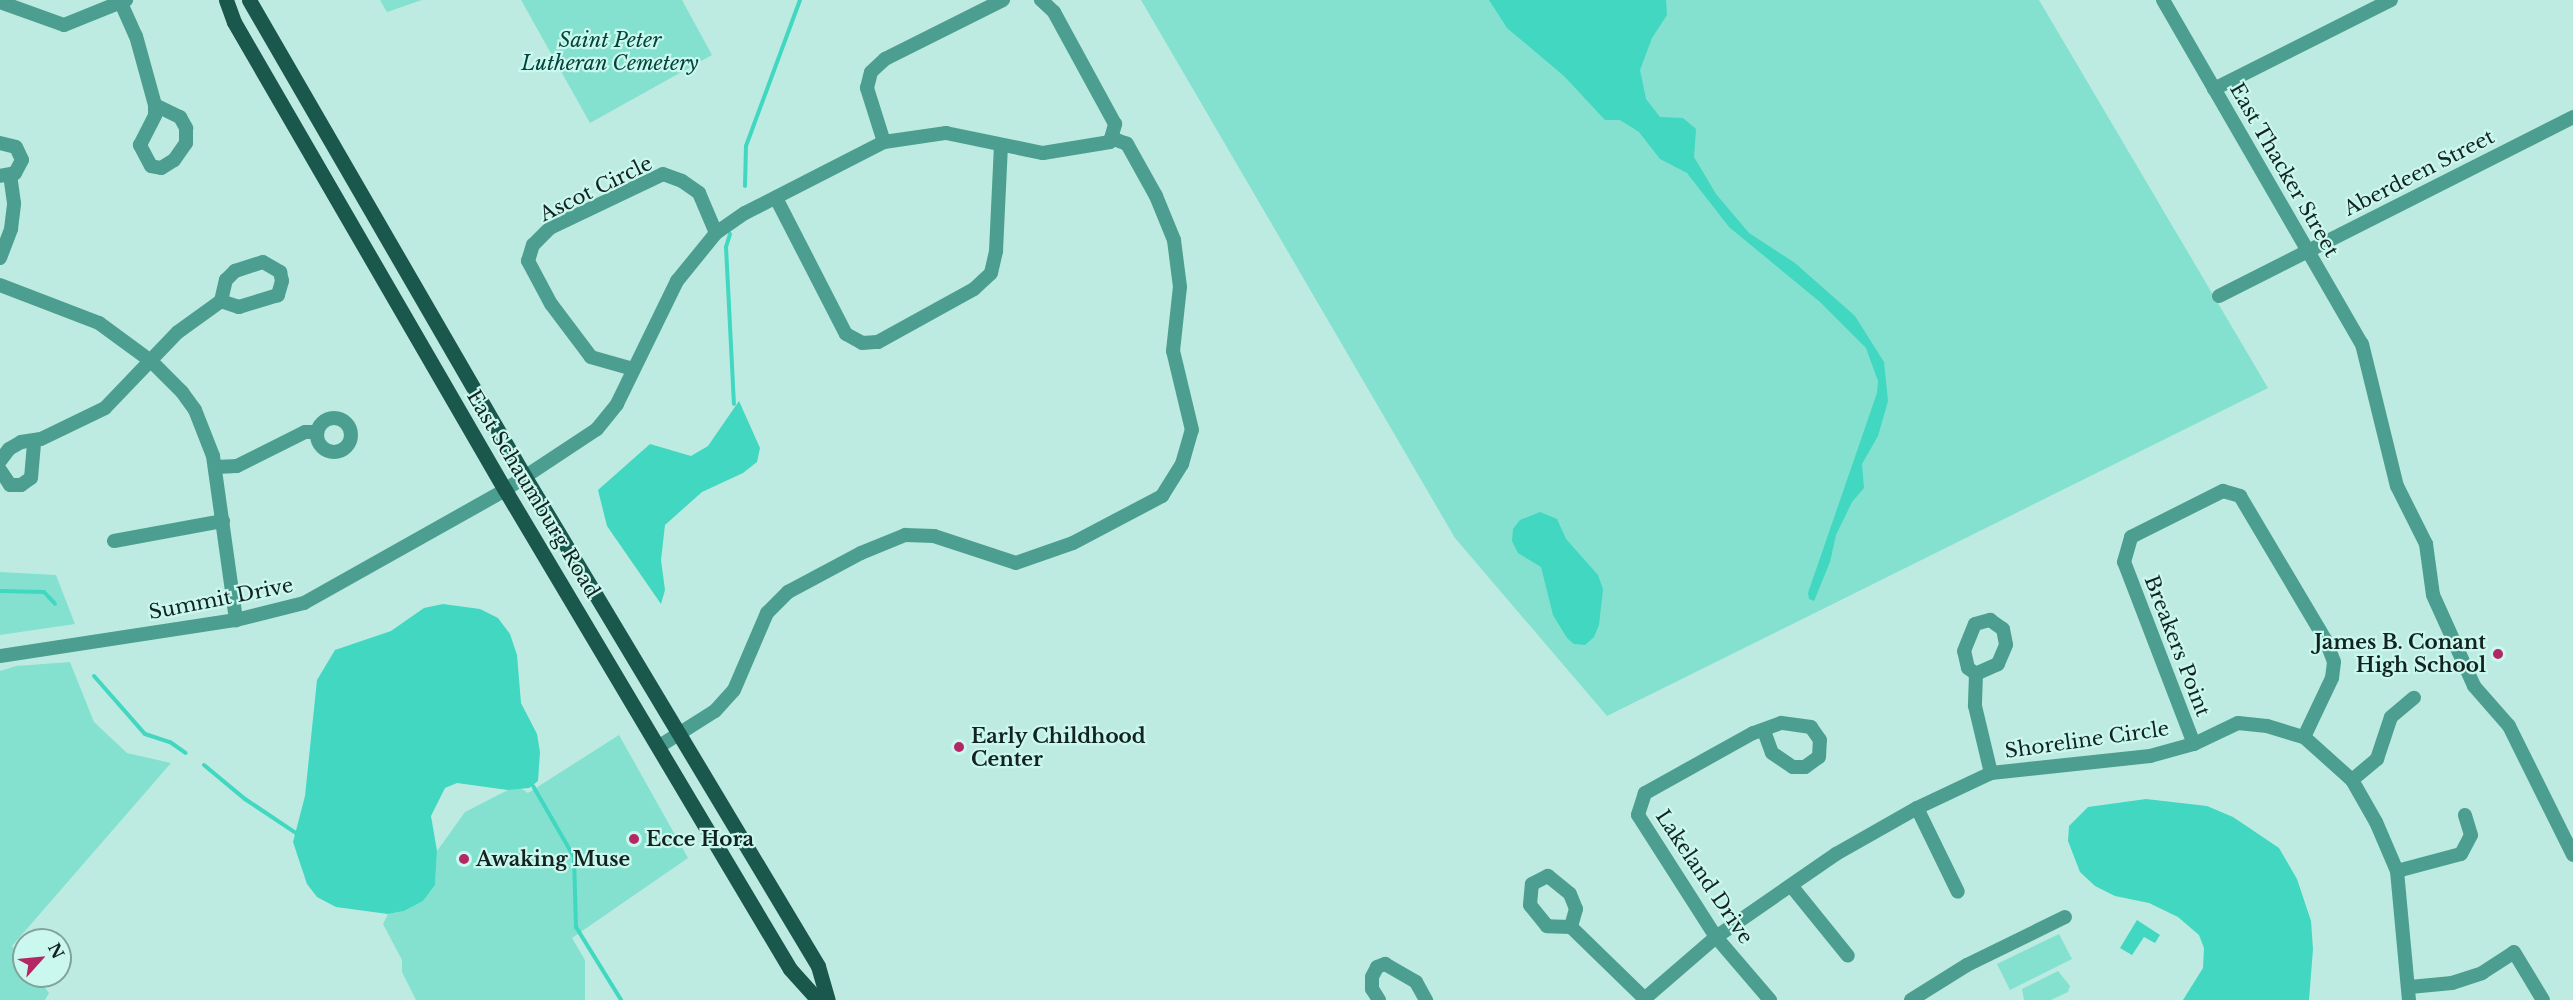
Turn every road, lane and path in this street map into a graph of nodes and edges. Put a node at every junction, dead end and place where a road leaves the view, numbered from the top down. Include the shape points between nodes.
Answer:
1 (226, 0) edge
2 (249, 0) edge
3 (1003, 0) edge
4 (1041, 0) edge
5 (2163, 0) edge
6 (2391, 0) edge
7 (124, 1) edge
8 (0, 2) edge
9 (2214, 89) junction
10 (155, 105) dead end
11 (2573, 117) edge
12 (1111, 140) junction
13 (884, 142) junction
14 (0, 143) edge
15 (1001, 146) junction
16 (5, 176) edge
17 (776, 198) junction
18 (716, 233) junction
19 (2308, 250) junction
20 (0, 258) edge
21 (0, 285) edge
22 (2219, 296) dead end
23 (221, 300) dead end
24 (151, 361) junction
25 (633, 369) junction
26 (317, 432) dead end
27 (34, 442) junction
28 (0, 461) edge
29 (216, 467) junction
30 (0, 470) edge
31 (525, 477) junction
32 (505, 490) junction
33 (223, 521) junction
34 (114, 541) dead end
35 (236, 620) junction
36 (0, 656) edge
37 (1976, 674) dead end
38 (2414, 698) dead end
39 (1764, 731) dead end
40 (678, 734) junction
41 (2304, 737) junction
42 (2194, 744) junction
43 (658, 747) junction
44 (1991, 773) junction
45 (2352, 780) junction
46 (1917, 808) junction
47 (2465, 815) dead end
48 (2573, 855) edge
49 (2397, 871) junction
50 (1793, 888) junction
51 (1958, 892) dead end
52 (2065, 917) dead end
53 (1571, 927) dead end
54 (1716, 937) junction
55 (1848, 956) dead end
56 (2410, 994) edge
57 (1645, 999) edge
58 (818, 1000) edge
59 (828, 1000) edge
60 (1379, 1000) edge
61 (1426, 1000) edge
62 (1770, 1000) edge
63 (1911, 1000) edge
64 (2542, 1000) edge

1 - 32 main road, East Schaumburg Road via 234,21
2 - 31 main road, East Schaumburg Road
3 - 13 street via 885,59 871,72 867,88
4 - 12 street via 1054,12 1115,124
5 - 9 street, East Thacker Street
6 - 9 street
7 - 8 street via 64,25
7 - 10 street
9 - 19 street, East Thacker Street
11 - 19 street, Aberdeen Street
12 - 15 street via 1043,153
12 - 40 street via 1127,144 1150,186 1175,252 1180,287 1173,351 1192,430 1182,464 1162,496 1073,543 1016,563 934,536 905,535 861,552 788,592 767,613 734,690 715,711
13 - 15 street via 946,133
13 - 17 street
14 - 16 street via 11,144 21,155 21,165
15 - 17 street via 996,251 990,273 974,289 878,342 862,343 846,334
16 - 20 street via 13,212
17 - 18 street
18 - 25 street, Summit Drive via 677,281
18 - 25 street, Ascot Circle via 699,193 663,174 550,228 533,245 528,261 551,304 591,357
19 - 22 street, Aberdeen Street
19 - 48 street, East Thacker Street via 2362,344 2397,486 2426,544 2433,596 2474,686 2509,726
21 - 24 street via 99,323
23 - 24 street via 178,332
24 - 27 street via 105,408
24 - 29 street via 195,410
25 - 31 street, Summit Drive via 617,404 597,429
26 - 29 street via 305,432 237,466
27 - 28 street via 21,442
27 - 30 street via 31,478 21,485 10,485
29 - 33 street
31 - 32 street, Summit Drive
31 - 40 main road, East Schaumburg Road
32 - 35 street, Summit Drive via 304,603
32 - 43 main road, East Schaumburg Road
33 - 34 street
33 - 35 street
35 - 36 street, Summit Drive
37 - 44 street via 1975,706
38 - 45 street via 2391,717 2377,759
39 - 54 street, Lakeland Drive via 1753,733 1645,793 1638,815
40 - 43 street
40 - 59 main road, East Schaumburg Road via 818,966
41 - 42 street, Shoreline Circle via 2267,726 2238,723
41 - 42 street, Breakers Point via 2332,678 2334,662 2326,641 2240,496 2223,491 2132,537 2124,561
41 - 45 street, Shoreline Circle
42 - 44 street, Shoreline Circle via 2150,756
43 - 58 main road, East Schaumburg Road via 790,969
44 - 46 street, Shoreline Circle
45 - 49 street, Shoreline Circle
46 - 50 street, Shoreline Circle via 1836,854
46 - 51 street
47 - 49 street via 2471,835 2461,854
49 - 56 street, Shoreline Circle
50 - 54 street, Shoreline Circle
50 - 55 street
52 - 63 street via 1967,965
53 - 57 street
54 - 57 street, Shoreline Circle
54 - 62 street, Lakeland Drive
56 - 64 street via 2482,973 2514,952
60 - 61 street via 1372,989 1372,977 1377,967 1385,964 1416,982

